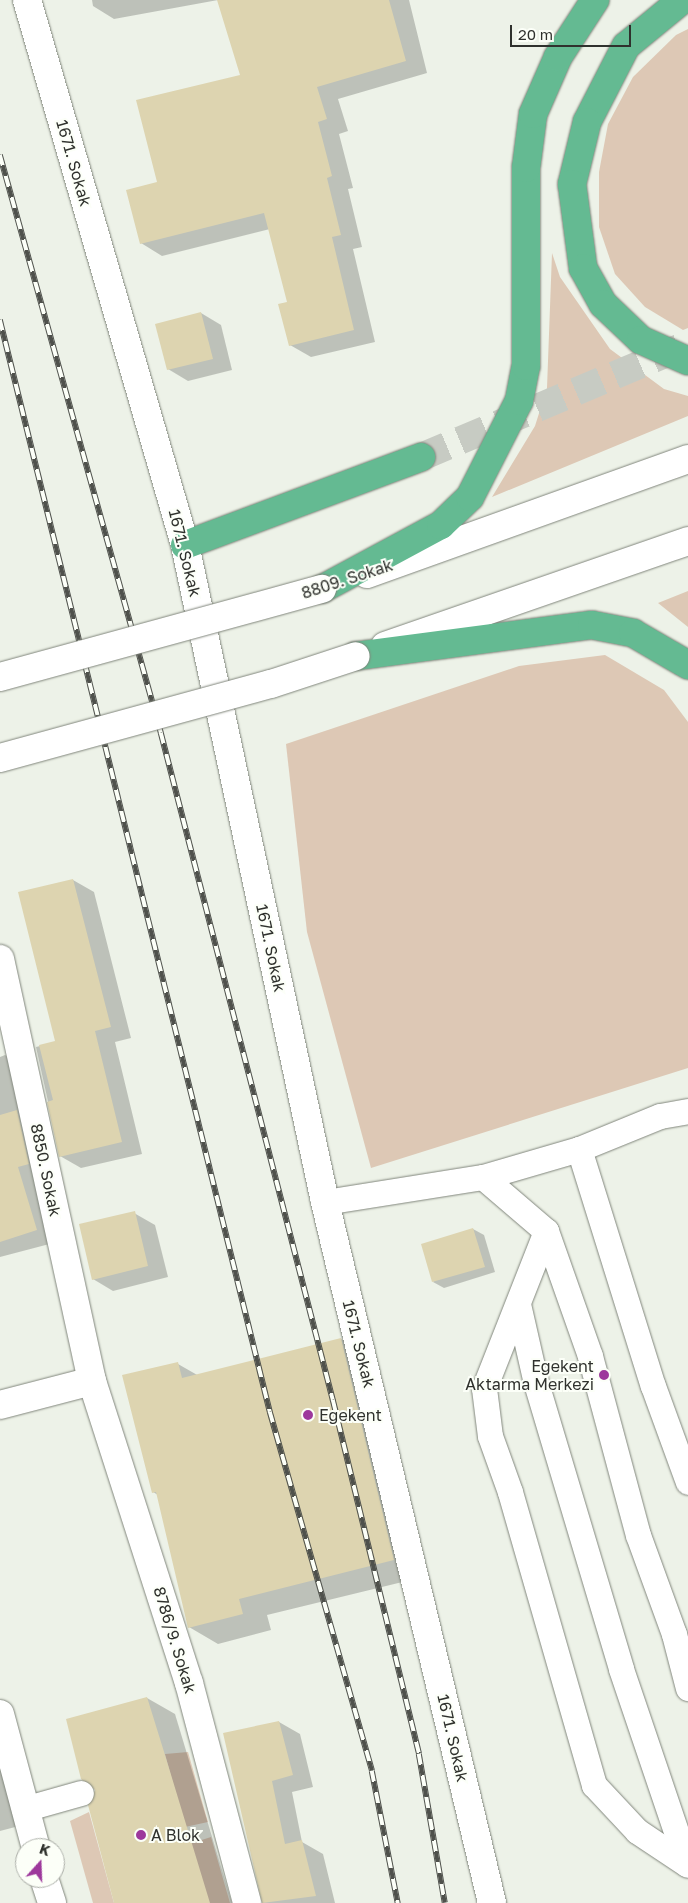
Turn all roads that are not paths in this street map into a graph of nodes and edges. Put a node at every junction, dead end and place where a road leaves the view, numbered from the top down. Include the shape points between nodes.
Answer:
1 (27, 0) edge
2 (595, 0) edge
3 (682, 0) edge
4 (688, 362) edge
5 (421, 457) tunnel mouth
6 (688, 459) edge
7 (688, 541) edge
8 (185, 546) junction
9 (322, 589) junction
10 (356, 656) junction
11 (688, 665) edge
12 (0, 677) edge
13 (0, 758) edge
14 (2, 976) edge
15 (688, 1111) edge
16 (580, 1149) junction
17 (484, 1177) junction
18 (325, 1202) junction
19 (546, 1231) junction
20 (518, 1304) junction
21 (92, 1380) junction
22 (0, 1405) edge
23 (681, 1439) edge
24 (688, 1482) edge
25 (688, 1688) edge
26 (0, 1714) edge
27 (80, 1793) dead end
28 (24, 1809) junction
29 (33, 1838) edge
30 (688, 1862) edge
31 (47, 1888) edge
32 (52, 1903) edge
33 (247, 1903) edge
34 (492, 1903) edge

1 - 8 street, 1671. Sokak
2 - 9 highway via 558,58 533,114 525,186 526,366 519,401 470,497 441,526
3 - 4 highway via 626,46 587,122 572,184 583,268 603,304 642,340
5 - 8 highway
6 - 9 street, 8809. Sokak
7 - 10 street
8 - 18 street, 1671. Sokak
9 - 12 street, 8809. Sokak, bridge
10 - 11 highway via 592,625 633,633
10 - 13 street, bridge via 271,684
14 - 21 street, 8850. Sokak
15 - 16 lane via 660,1116
16 - 17 lane
16 - 23 lane
17 - 18 lane
17 - 19 lane
18 - 34 street, 1671. Sokak
19 - 20 lane
19 - 25 lane via 590,1356 638,1535 674,1634
20 - 30 lane via 536,1384 621,1669
20 - 30 lane via 484,1388 490,1436 510,1492 594,1785 637,1831
21 - 22 street
21 - 33 street, 8786/9. Sokak via 189,1683
23 - 24 lane
26 - 28 street
27 - 28 lane
28 - 29 street
31 - 32 street

